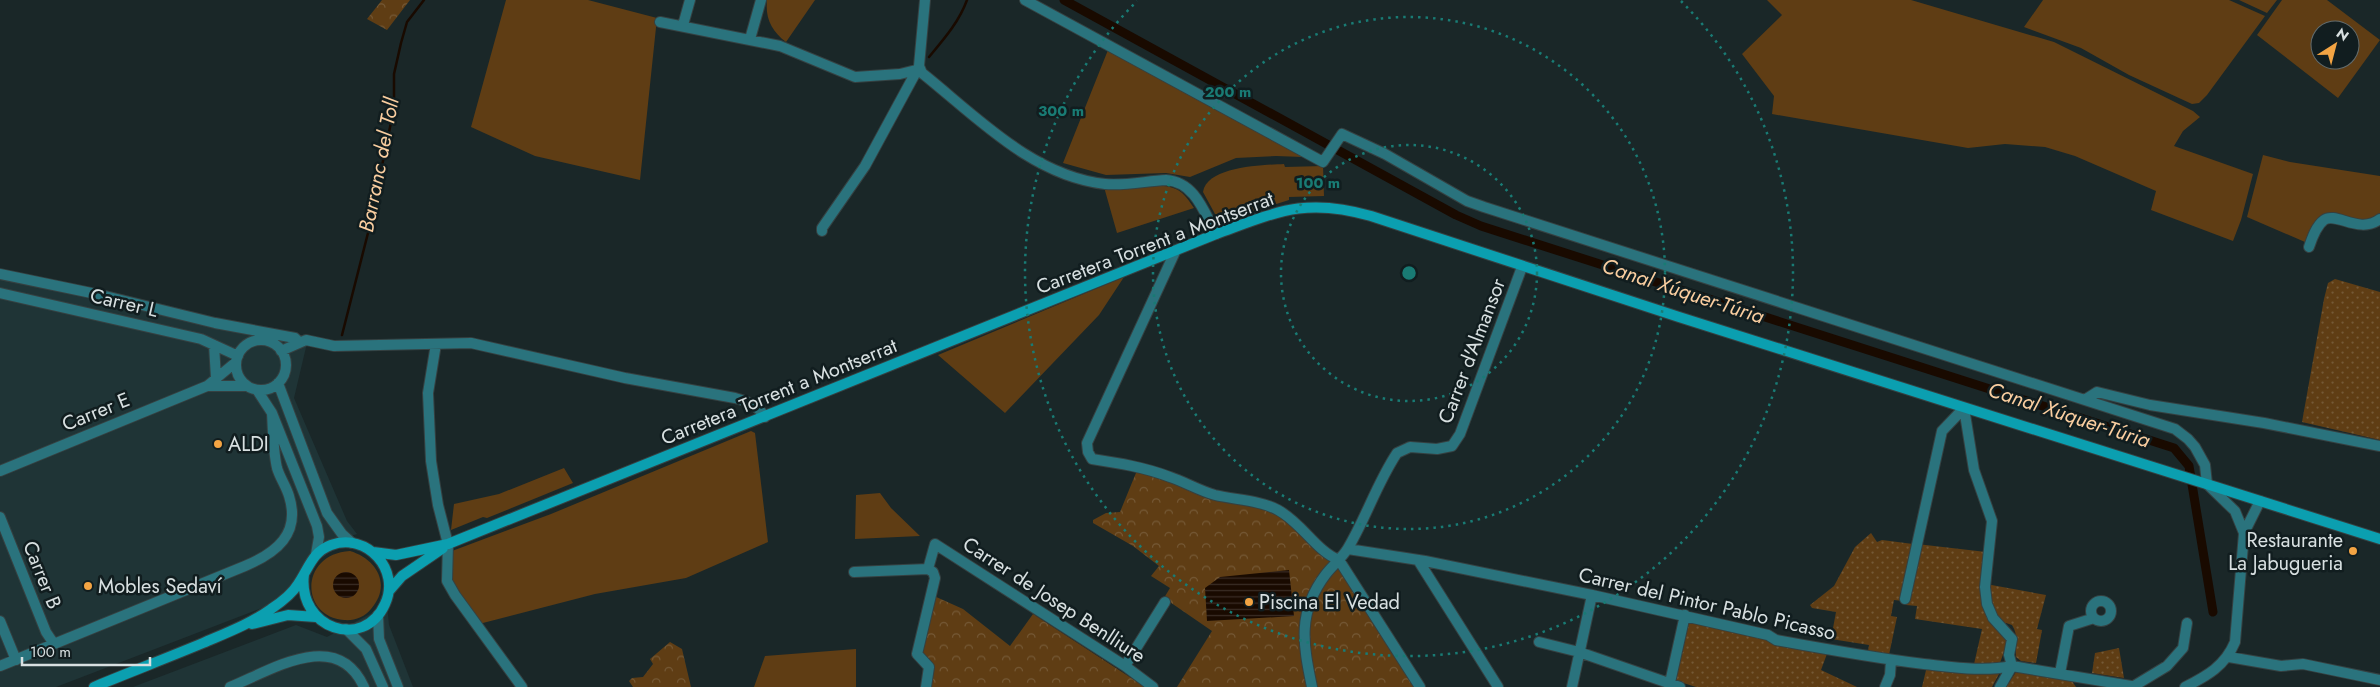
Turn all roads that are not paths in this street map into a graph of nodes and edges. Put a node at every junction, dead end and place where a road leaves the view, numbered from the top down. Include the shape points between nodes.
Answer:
1 (690, 0) edge
2 (761, 0) edge
3 (926, 0) edge
4 (1025, 0) edge
5 (660, 22) dead end
6 (684, 25) junction
7 (750, 39) junction
8 (918, 70) junction
9 (2380, 219) edge
10 (822, 231) dead end
11 (1216, 234) junction
12 (2308, 247) dead end
13 (1175, 252) junction
14 (1522, 267) junction
15 (0, 274) edge
16 (0, 293) edge
17 (299, 342) junction
18 (436, 344) junction
19 (214, 345) junction
20 (281, 351) junction
21 (237, 359) junction
22 (216, 378) junction
23 (278, 383) junction
24 (206, 386) junction
25 (252, 388) junction
26 (2086, 399) junction
27 (1964, 408) junction
28 (272, 414) junction
29 (765, 417) junction
30 (2380, 446) edge
31 (0, 471) edge
32 (2205, 484) junction
33 (2260, 501) junction
34 (0, 517) edge
35 (2244, 533) junction
36 (2380, 539) edge
37 (352, 543) junction
38 (448, 544) junction
39 (1348, 549) junction
40 (373, 552) junction
41 (316, 554) junction
42 (1338, 560) junction
43 (1418, 560) junction
44 (928, 568) junction
45 (854, 572) dead end
46 (304, 574) junction
47 (389, 591) junction
48 (1592, 595) junction
49 (1905, 599) dead end
50 (1165, 602) dead end
51 (378, 615) junction
52 (1685, 616) junction
53 (316, 617) junction
54 (2094, 618) dead end
55 (0, 621) edge
56 (2187, 623) dead end
57 (241, 627) junction
58 (346, 629) junction
59 (1539, 642) dead end
60 (54, 644) junction
61 (1579, 652) junction
62 (2229, 657) junction
63 (16, 660) junction
64 (1892, 660) junction
65 (0, 666) edge
66 (1125, 666) junction
67 (2012, 666) junction
68 (2060, 673) junction
69 (2380, 680) edge
70 (2086, 683) edge
71 (1673, 686) edge
72 (94, 687) edge
73 (230, 687) edge
74 (364, 687) edge
75 (383, 687) edge
76 (398, 687) edge
77 (522, 687) edge
78 (926, 687) edge
79 (1153, 687) edge
80 (1312, 687) edge
81 (1420, 687) edge
82 (1498, 687) edge
83 (1572, 687) edge
84 (1884, 687) edge
85 (2000, 687) edge
86 (2135, 687) edge
87 (2185, 687) edge

1 - 6 street
2 - 7 street
3 - 8 street
4 - 26 street via 1323,162 1342,134 1467,201
5 - 6 street
6 - 7 street
7 - 8 street via 780,46 855,77
8 - 10 street via 865,166
8 - 11 street via 1035,161 1106,184 1176,181 1195,195
9 - 12 street via 2373,225 2355,225 2333,218 2325,219
11 - 13 main road, Carretera Torrent a Montserrat
11 - 14 main road, Carretera Torrent a Montserrat via 1280,211 1330,206 1371,216
13 - 29 main road, Carretera Torrent a Montserrat
13 - 42 street via 1087,444 1092,459 1131,465 1215,495 1277,510 1300,525 1326,555
14 - 27 main road, Carretera Torrent a Montserrat
14 - 39 street, Carrer d'Almansor via 1460,434 1452,446 1437,449 1410,447 1397,454
15 - 17 street via 295,338
16 - 19 street, Carrer L via 127,321
17 - 18 street via 306,340 334,346
17 - 20 street
18 - 29 street via 490,346 626,378 736,398 750,402
18 - 38 street via 428,393 428,422 433,478
19 - 21 street, Carrer L
19 - 22 street
20 - 21 street via 270,343 256,341 248,344
20 - 23 street via 285,371
21 - 22 street
21 - 25 street via 239,377
22 - 24 street
23 - 25 street via 271,388
23 - 37 street via 327,513
24 - 25 street
24 - 31 street, Carrer E
25 - 28 street
26 - 30 street via 2097,392 2150,405
26 - 32 street via 2162,424 2182,434 2195,447 2205,466 2208,474
27 - 32 main road, Carretera Torrent a Montserrat
27 - 49 street via 1942,432
27 - 67 street via 1974,470 1992,521 1985,587 1987,604 1993,618 2012,639
28 - 41 street via 317,526
28 - 60 street via 276,461 290,497 291,513 290,531 280,547 245,566
29 - 38 main road, Carretera Torrent a Montserrat
32 - 33 main road, Carretera Torrent a Montserrat
32 - 35 street via 2234,511
33 - 35 street
33 - 36 main road, Carretera Torrent a Montserrat
34 - 60 street, Carrer B via 46,632
35 - 62 street via 2236,642
37 - 40 main road
37 - 41 main road via 332,544
38 - 40 main road via 396,555
38 - 47 main road via 402,576
38 - 77 street via 447,581
39 - 42 street, Carrer d'Almansor
39 - 43 street, Carrer del Pintor Pablo Picasso
40 - 47 main road via 386,570
41 - 46 main road
42 - 80 street, Carrer d'Almansor via 1317,588 1303,626
42 - 81 street
43 - 48 street, Carrer del Pintor Pablo Picasso
43 - 82 street
44 - 45 street
44 - 66 street, Carrer de Josep Benlliure via 935,544
44 - 78 street via 935,578 917,654 929,667
46 - 53 main road via 304,598
46 - 57 main road via 288,596
47 - 51 main road
48 - 52 street, Carrer del Pintor Pablo Picasso
48 - 61 street
50 - 66 street
51 - 58 main road via 358,628
51 - 76 street via 379,639
52 - 64 street, Carrer del Pintor Pablo Picasso via 1768,635 1776,640
52 - 71 street
53 - 57 main road via 288,615
53 - 58 main road via 325,624
54 - 68 street via 2069,626
55 - 63 street
56 - 86 street, Carrer del Pintor Pablo Picasso via 2183,648 2167,666
57 - 72 main road
58 - 75 street via 366,649
59 - 61 street
60 - 63 street
61 - 71 street
61 - 83 street
62 - 69 street via 2281,666 2303,664
62 - 87 street via 2216,669
63 - 65 street
64 - 67 street, Carrer del Pintor Pablo Picasso via 1996,669
64 - 84 street
66 - 79 street, Carrer de Josep Benlliure
67 - 68 street, Carrer del Pintor Pablo Picasso
67 - 85 street
68 - 70 street, Carrer del Pintor Pablo Picasso
70 - 86 street, Carrer del Pintor Pablo Picasso
73 - 74 street via 302,657 315,655 336,658 347,664

